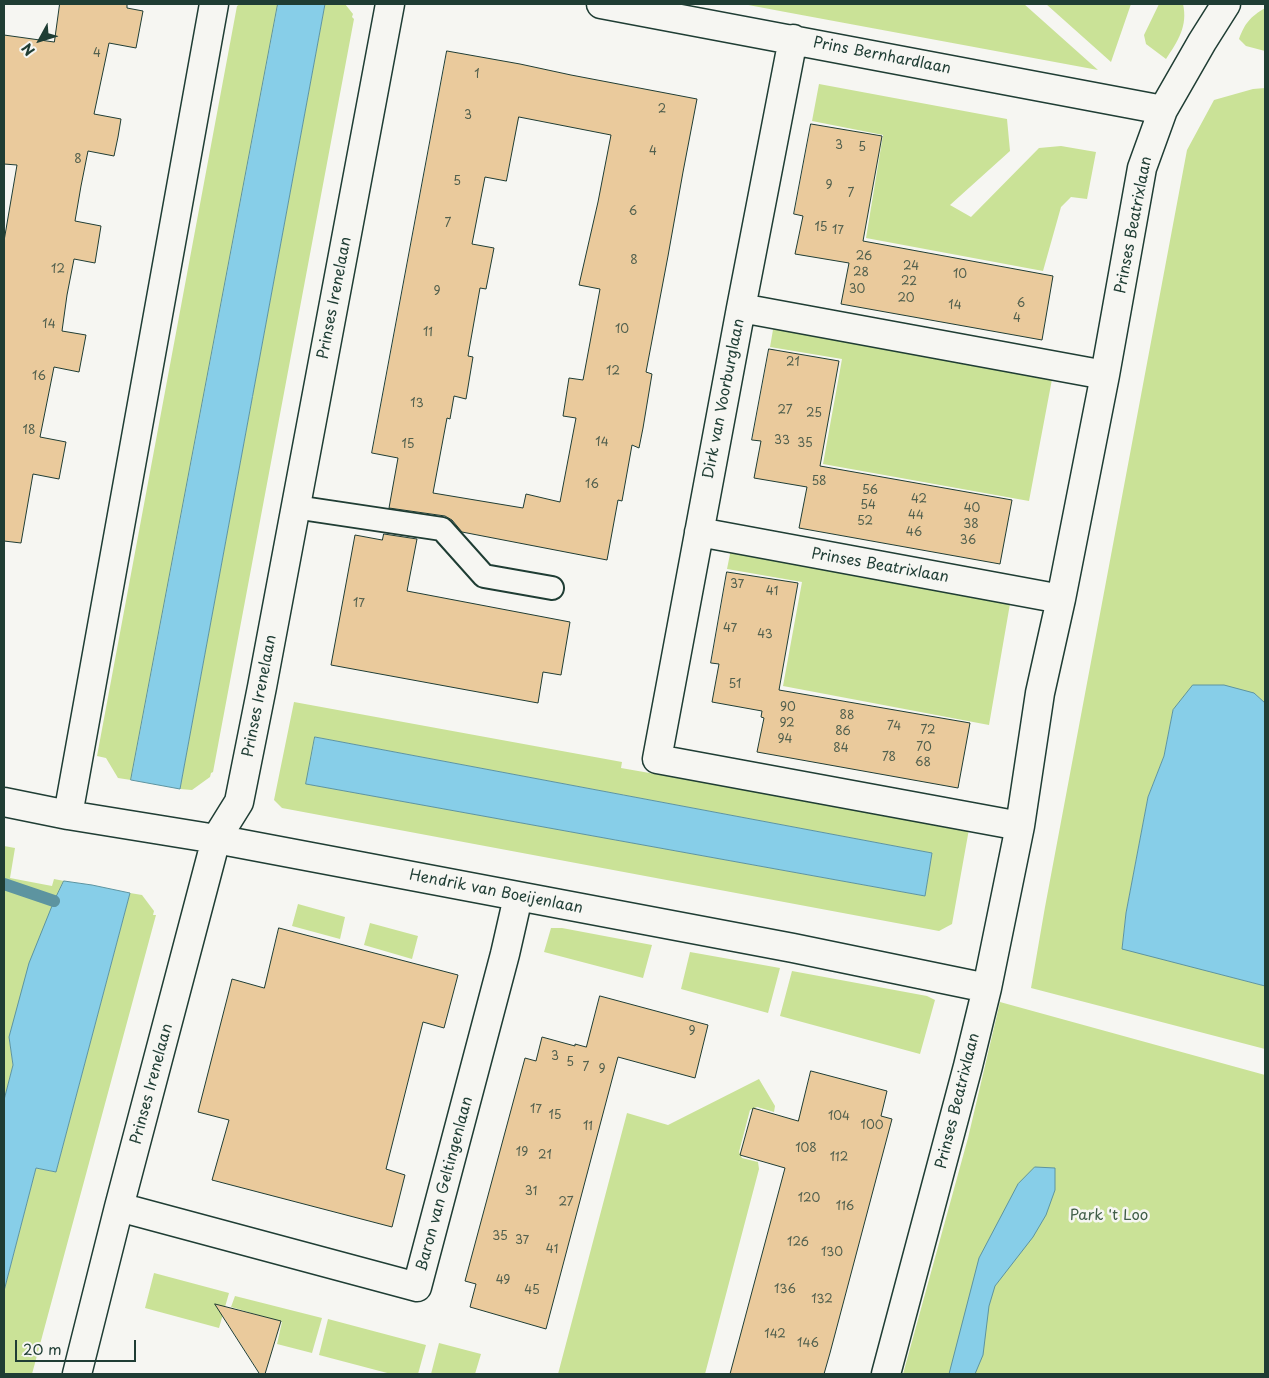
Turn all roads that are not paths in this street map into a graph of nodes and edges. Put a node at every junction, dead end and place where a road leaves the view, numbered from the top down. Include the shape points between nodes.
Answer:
1 (214, 4) edge
2 (390, 4) edge
3 (601, 4) edge
4 (1226, 4) edge
5 (793, 39) junction
6 (1163, 110) junction
7 (741, 308) junction
8 (1105, 375) junction
9 (296, 506) junction
10 (699, 532) junction
11 (552, 588) dead end
12 (1061, 599) junction
13 (4, 802) edge
14 (68, 815) junction
15 (1020, 826) junction
16 (216, 839) junction
17 (518, 897) junction
18 (987, 988) junction
19 (119, 1208) junction
20 (77, 1374) edge
21 (886, 1374) edge

1 - 14 street
2 - 9 street, Prinses Irenelaan
3 - 5 street, Prins Bernhardlaan
4 - 6 street, Prinses Beatrixlaan
5 - 6 street, Prins Bernhardlaan
5 - 7 street, Dirk van Voorburglaan
6 - 8 street, Prinses Beatrixlaan via 1142,168
7 - 8 street
7 - 10 street, Dirk van Voorburglaan
8 - 12 street, Prinses Beatrixlaan
9 - 11 lane via 442,529 484,576
9 - 16 street, Prinses Irenelaan via 239,802
10 - 12 street, Prinses Beatrixlaan
10 - 15 street, Dirk van Voorburglaan via 658,759
12 - 15 street, Prinses Beatrixlaan via 1040,693
13 - 14 street, Hendrik van Boeijenlaan
14 - 16 street, Hendrik van Boeijenlaan
15 - 18 street, Prinses Beatrixlaan
16 - 17 street, Hendrik van Boeijenlaan
16 - 19 street, Prinses Irenelaan
17 - 18 street, Hendrik van Boeijenlaan
17 - 19 street, Baron van Geltingenlaan via 418,1287
18 - 21 street, Prinses Beatrixlaan
19 - 20 street, Prinses Irenelaan

